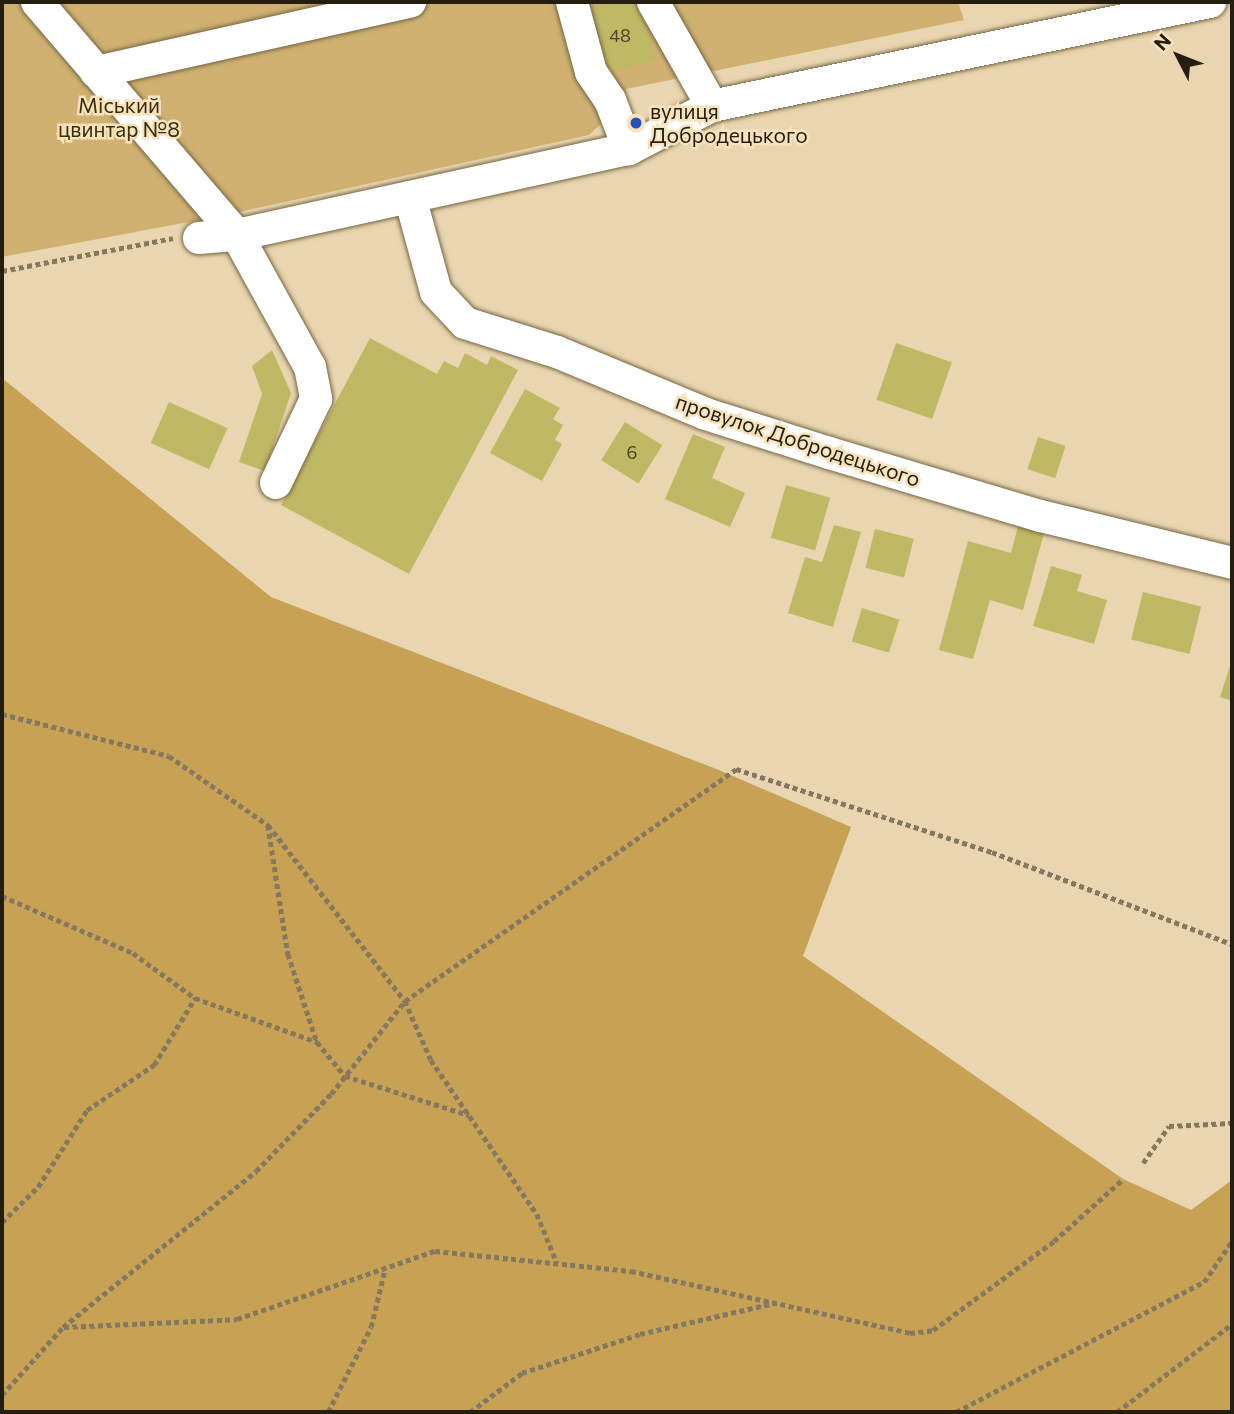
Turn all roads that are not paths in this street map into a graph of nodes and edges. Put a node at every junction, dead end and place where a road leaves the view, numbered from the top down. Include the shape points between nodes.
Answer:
1 (37, 2) edge
2 (410, 2) edge
3 (572, 2) edge
4 (653, 2) edge
5 (1210, 2) edge
6 (356, 8) edge
7 (96, 72) junction
8 (712, 106) junction
9 (629, 149) junction
10 (410, 197) junction
11 (237, 235) junction
12 (199, 238) road end
13 (276, 483) dead end
14 (1232, 563) edge

1 - 7 street
2 - 6 street
3 - 9 street via 591,72 610,100
4 - 8 street
5 - 8 street
6 - 7 street
7 - 11 street
8 - 9 street
9 - 10 street
10 - 11 street
10 - 14 street, провулок Добродецького via 436,292 465,323 557,352 706,414 817,449 1041,516
11 - 12 street
11 - 13 street via 310,368 316,398

